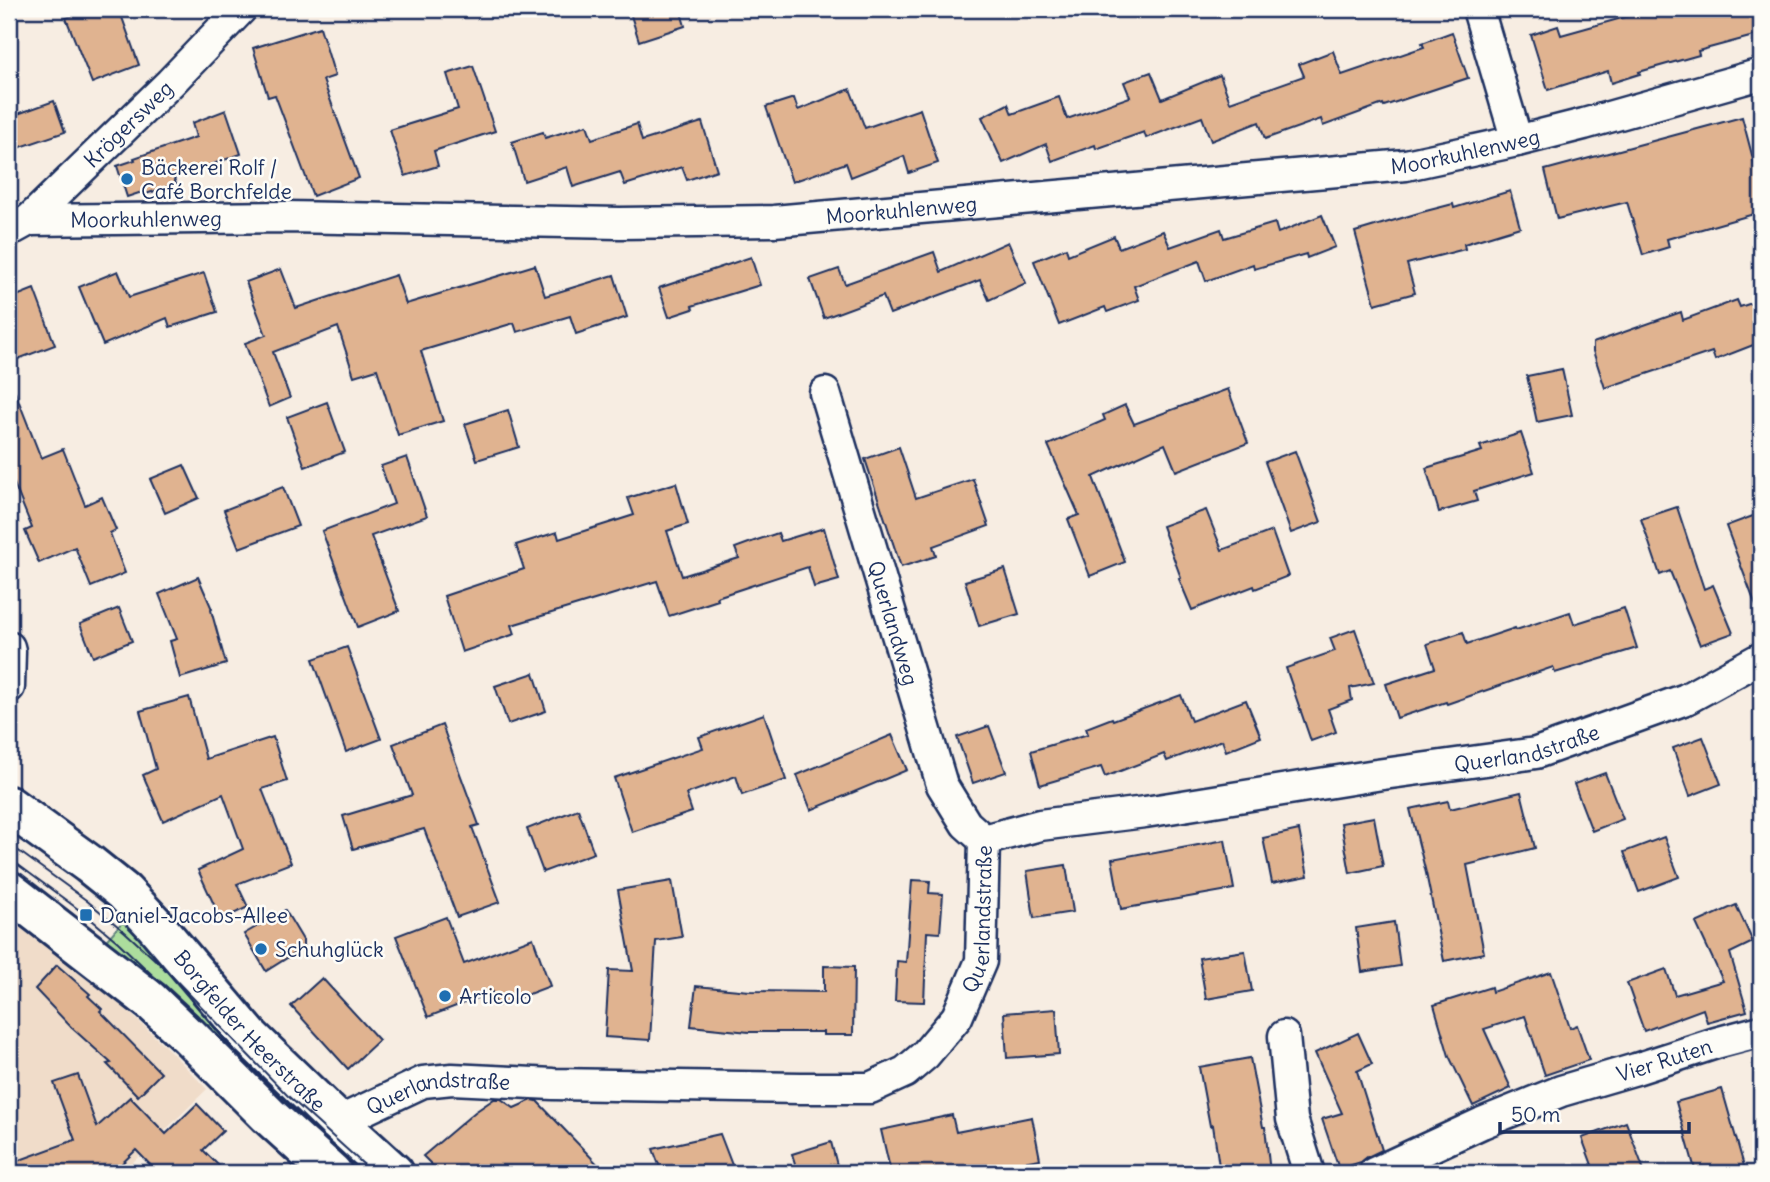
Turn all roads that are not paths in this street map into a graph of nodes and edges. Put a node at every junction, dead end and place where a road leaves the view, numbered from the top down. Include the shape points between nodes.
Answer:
1 (241, 9) edge
2 (1478, 9) edge
3 (1761, 74) edge
4 (1517, 141) junction
5 (19, 225) edge
6 (825, 393) dead end
7 (9, 647) edge
8 (1761, 658) edge
9 (9, 687) edge
10 (9, 806) edge
11 (984, 840) junction
12 (9, 891) edge
13 (1761, 1031) edge
14 (1284, 1036) dead end
15 (338, 1122) junction
16 (332, 1173) edge
17 (394, 1173) edge
18 (1309, 1173) edge
19 (1374, 1173) edge

1 - 5 street, Krögersweg via 170,83
2 - 4 street
3 - 4 street, Moorkuhlenweg
4 - 5 street, Moorkuhlenweg via 1406,165 774,221 286,217
6 - 11 street, Querlandweg via 942,785 966,824
7 - 9 street
8 - 11 street, Querlandstraße via 1686,699 1536,753 1040,825
10 - 15 main road, Borgfelder Heerstraße via 124,892 249,1037
11 - 15 street, Querlandstraße via 981,961 957,1017 905,1072 870,1088 452,1079 423,1083
12 - 16 main road, Borgfelder Heerstraße via 150,1001
13 - 19 street, Vier Ruten via 1561,1091
14 - 18 street via 1292,1119
15 - 17 main road, Borgfelder Heerstraße

